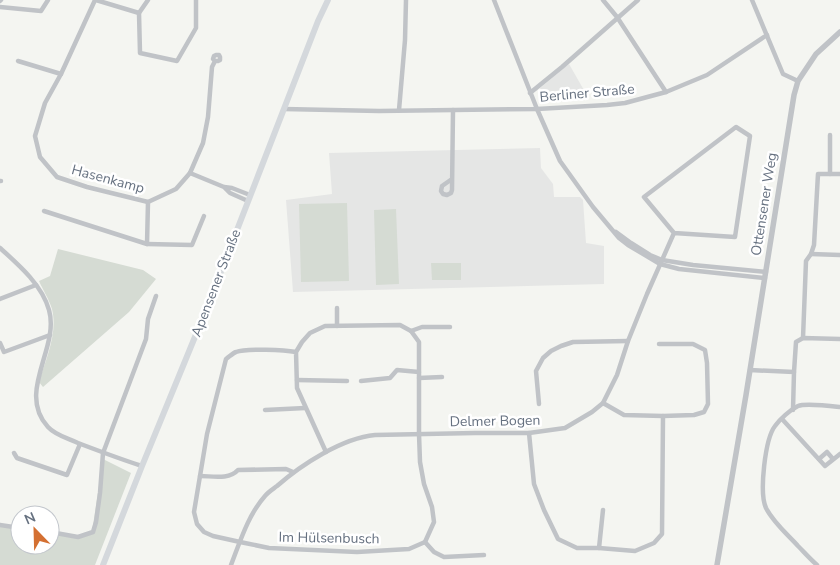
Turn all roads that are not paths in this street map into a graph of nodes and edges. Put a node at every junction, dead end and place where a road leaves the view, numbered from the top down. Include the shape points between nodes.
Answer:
1 (48, 0) edge
2 (96, 0) edge
3 (148, 0) edge
4 (196, 0) edge
5 (328, 0) edge
6 (406, 0) edge
7 (494, 0) edge
8 (603, 0) edge
9 (638, 0) edge
10 (752, 0) edge
11 (0, 7) edge
12 (139, 13) junction
13 (617, 17) junction
14 (840, 32) edge
15 (767, 35) junction
16 (18, 61) dead end
17 (215, 61) dead end
18 (61, 74) junction
19 (798, 81) junction
20 (666, 92) junction
21 (530, 93) junction
22 (284, 109) junction
23 (537, 109) junction
24 (399, 110) junction
25 (453, 110) junction
26 (830, 135) dead end
27 (190, 173) junction
28 (830, 174) junction
29 (840, 174) edge
30 (452, 179) dead end
31 (249, 198) junction
32 (148, 202) junction
33 (44, 211) dead end
34 (204, 216) dead end
35 (674, 234) junction
36 (147, 244) junction
37 (0, 248) edge
38 (811, 254) junction
39 (840, 255) edge
40 (661, 262) junction
41 (765, 275) junction
42 (36, 285) junction
43 (156, 296) dead end
44 (0, 299) edge
45 (338, 308) dead end
46 (337, 326) junction
47 (450, 326) dead end
48 (411, 331) junction
49 (50, 335) junction
50 (802, 338) junction
51 (840, 339) edge
52 (628, 341) junction
53 (0, 343) edge
54 (659, 344) dead end
55 (296, 352) junction
56 (750, 370) junction
57 (419, 372) junction
58 (794, 372) junction
59 (442, 377) dead end
60 (419, 378) junction
61 (297, 380) junction
62 (347, 381) dead end
63 (361, 382) dead end
64 (603, 403) junction
65 (539, 404) dead end
66 (840, 407) edge
67 (305, 408) junction
68 (265, 410) dead end
69 (793, 410) junction
70 (663, 416) junction
71 (782, 419) junction
72 (528, 433) junction
73 (418, 434) junction
74 (80, 444) junction
75 (326, 452) junction
76 (14, 453) dead end
77 (103, 453) junction
78 (840, 454) edge
79 (819, 459) junction
80 (833, 459) junction
81 (142, 466) junction
82 (293, 472) junction
83 (200, 476) junction
84 (603, 510) dead end
85 (60, 534) edge
86 (240, 542) junction
87 (425, 542) junction
88 (599, 548) junction
89 (484, 555) dead end
90 (103, 565) edge
91 (231, 565) edge
92 (717, 565) edge
93 (817, 565) edge

1 - 11 street via 41,11
2 - 12 street
2 - 18 street, Hasenkamp
3 - 12 street
4 - 12 street via 196,28 176,61 140,53
5 - 22 main road, Apensener Straße
6 - 24 street
7 - 21 street
8 - 13 street
9 - 13 street
10 - 15 street
13 - 20 street
13 - 21 street
14 - 19 street, Ottensener Weg via 816,54
15 - 19 street via 783,74
15 - 20 street, Berliner Straße via 707,75
16 - 18 street
17 - 27 street via 203,143
18 - 32 street, Hasenkamp via 46,103 35,136 40,157 57,177
19 - 41 street, Ottensener Weg
20 - 23 street, Berliner Straße via 625,103
21 - 23 street
22 - 24 street, Berliner Straße
22 - 31 main road, Apensener Straße
23 - 25 street, Berliner Straße
23 - 40 street via 560,161 593,207 611,228
24 - 25 street, Berliner Straße
25 - 30 street
26 - 28 street
27 - 31 street via 224,188 232,188
27 - 32 street, Hasenkamp via 176,188
28 - 29 street
28 - 38 street via 818,174
31 - 81 main road, Apensener Straße
32 - 36 street
33 - 36 street
34 - 36 street via 192,245
35 - 35 street via 735,237 750,136 736,127 644,197
35 - 40 street, Delmer Bogen
37 - 42 street
38 - 39 street
38 - 50 street via 806,261
40 - 41 street via 686,270
40 - 52 street, Delmer Bogen
41 - 56 street, Ottensener Weg
42 - 44 street
42 - 49 street via 49,310
43 - 77 street via 146,339
45 - 46 street
46 - 48 street via 400,325
46 - 55 street via 325,326 310,333
47 - 48 street via 422,327
48 - 57 street via 420,342
49 - 53 street via 4,352
49 - 74 street via 37,381 37,404 48,427
50 - 51 street
50 - 58 street via 796,342
52 - 64 street, Delmer Bogen via 617,375
52 - 65 street via 573,342 552,351 543,358 536,371
54 - 70 street via 693,344 704,350 707,363 708,404 704,412
55 - 61 street
55 - 83 street via 248,350 235,352 226,359
56 - 58 street
56 - 92 street, Ottensener Weg
57 - 60 street
57 - 63 street via 397,370 390,378
58 - 69 street
59 - 60 street
60 - 73 street
61 - 62 street
61 - 67 street
64 - 70 street via 624,415
64 - 72 street, Delmer Bogen via 565,428
66 - 69 street via 802,405
67 - 68 street
67 - 75 street
69 - 71 street
70 - 88 street via 662,534 654,543 635,551
71 - 79 street
71 - 93 street via 770,436 762,485 764,503 781,527
72 - 73 street, Delmer Bogen
72 - 88 street via 534,484 558,539 577,548
73 - 75 street, Delmer Bogen via 363,436
73 - 87 street via 424,484 434,522
74 - 76 street via 67,475 17,458
74 - 77 street
75 - 82 street, Delmer Bogen
77 - 81 street
77 - 85 street via 93,532 78,537
78 - 80 street
79 - 80 street via 825,466
79 - 80 street via 827,452
81 - 90 main road, Apensener Straße
82 - 83 street via 261,469 238,470 227,476
82 - 86 street, Delmer Bogen via 265,496 250,517
83 - 86 street, Im Hülsenbusch via 194,512 197,524 213,536
84 - 88 street
86 - 87 street, Im Hülsenbusch via 269,548 357,552 409,549
86 - 91 street, Delmer Bogen
87 - 89 street via 444,557

